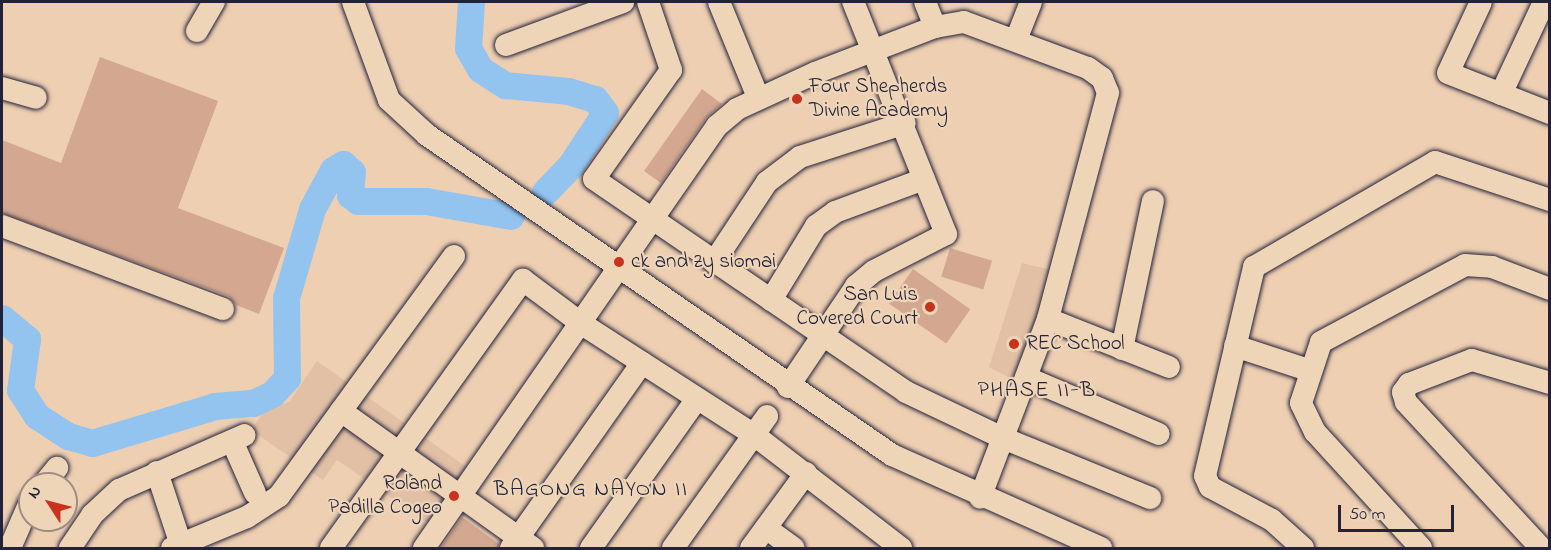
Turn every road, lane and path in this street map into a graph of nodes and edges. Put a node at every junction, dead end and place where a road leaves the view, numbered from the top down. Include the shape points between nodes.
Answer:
1 (214, 2) edge
2 (354, 2) edge
3 (623, 2) edge
4 (648, 2) edge
5 (719, 2) edge
6 (853, 2) edge
7 (925, 2) edge
8 (1031, 2) edge
9 (1480, 2) edge
10 (1544, 2) edge
11 (935, 27) junction
12 (197, 31) dead end
13 (1016, 40) junction
14 (506, 45) dead end
15 (872, 51) junction
16 (2, 88) edge
17 (1501, 94) junction
18 (758, 97) junction
19 (36, 98) dead end
20 (1550, 113) edge
21 (904, 123) junction
22 (924, 179) junction
23 (1550, 200) edge
24 (1153, 201) dead end
25 (654, 221) junction
26 (2, 226) edge
27 (454, 256) dead end
28 (714, 262) junction
29 (621, 270) junction
30 (1550, 289) edge
31 (771, 300) junction
32 (223, 309) dead end
33 (1048, 319) junction
34 (582, 324) junction
35 (824, 337) junction
36 (1235, 346) junction
37 (1122, 349) junction
38 (642, 363) junction
39 (1169, 367) dead end
40 (1308, 370) junction
41 (1027, 378) junction
42 (1550, 383) edge
43 (788, 387) junction
44 (696, 400) junction
45 (341, 411) junction
46 (767, 416) dead end
47 (753, 434) junction
48 (1159, 434) dead end
49 (1003, 438) junction
50 (399, 453) junction
51 (157, 472) junction
52 (806, 473) junction
53 (255, 493) dead end
54 (461, 496) junction
55 (980, 498) junction
56 (1150, 498) dead end
57 (766, 528) junction
58 (18, 530) edge
59 (521, 545) edge
60 (178, 547) edge
61 (1100, 548) edge
62 (10, 549) edge
63 (70, 549) edge
64 (332, 549) edge
65 (424, 549) edge
66 (591, 549) edge
67 (673, 549) edge
68 (751, 549) edge
69 (794, 549) edge
70 (901, 549) edge
71 (1303, 549) edge
72 (1421, 549) edge
73 (1541, 549) edge

1 - 12 street
2 - 29 street via 380,83 406,118
3 - 14 street
4 - 25 street via 671,70 594,179
5 - 18 street
6 - 15 street
7 - 11 street
8 - 13 street
9 - 17 street via 1448,73
10 - 17 street
11 - 13 street via 964,22
11 - 15 street
13 - 33 street via 1088,68 1102,78 1108,93
15 - 18 street
15 - 21 street
16 - 19 street
17 - 20 street
18 - 25 street via 717,126
21 - 22 street
21 - 28 street via 800,158 767,182
22 - 31 street via 835,212 816,226
22 - 35 street via 946,234 874,271 856,286
23 - 36 street via 1435,162 1257,264
24 - 37 street
25 - 28 street
25 - 29 street
26 - 32 street
27 - 45 street
28 - 31 street
29 - 34 street
29 - 43 street
30 - 40 street via 1492,267 1465,265 1343,326 1321,342
31 - 35 street
33 - 37 street
33 - 41 street
34 - 38 street
34 - 50 street via 523,280
34 - 54 street
35 - 43 street
35 - 49 street via 906,392
36 - 40 street
36 - 71 street via 1207,482 1272,520
37 - 39 street
38 - 44 street
38 - 59 street
40 - 72 street via 1301,403 1315,432
41 - 48 street
41 - 49 street
42 - 73 street via 1472,360 1409,384 1403,393 1406,402
43 - 55 street via 892,455
44 - 47 street
44 - 66 street
45 - 50 street
45 - 60 street via 279,496 248,517
46 - 47 street
47 - 52 street
47 - 67 street
49 - 55 street
49 - 56 street
50 - 54 street
50 - 64 street
51 - 53 street via 229,437
51 - 60 street
51 - 63 street via 112,496 75,535
52 - 57 street
52 - 70 street
54 - 59 street
54 - 65 street
55 - 61 street
57 - 68 street
57 - 69 street
58 - 62 street

